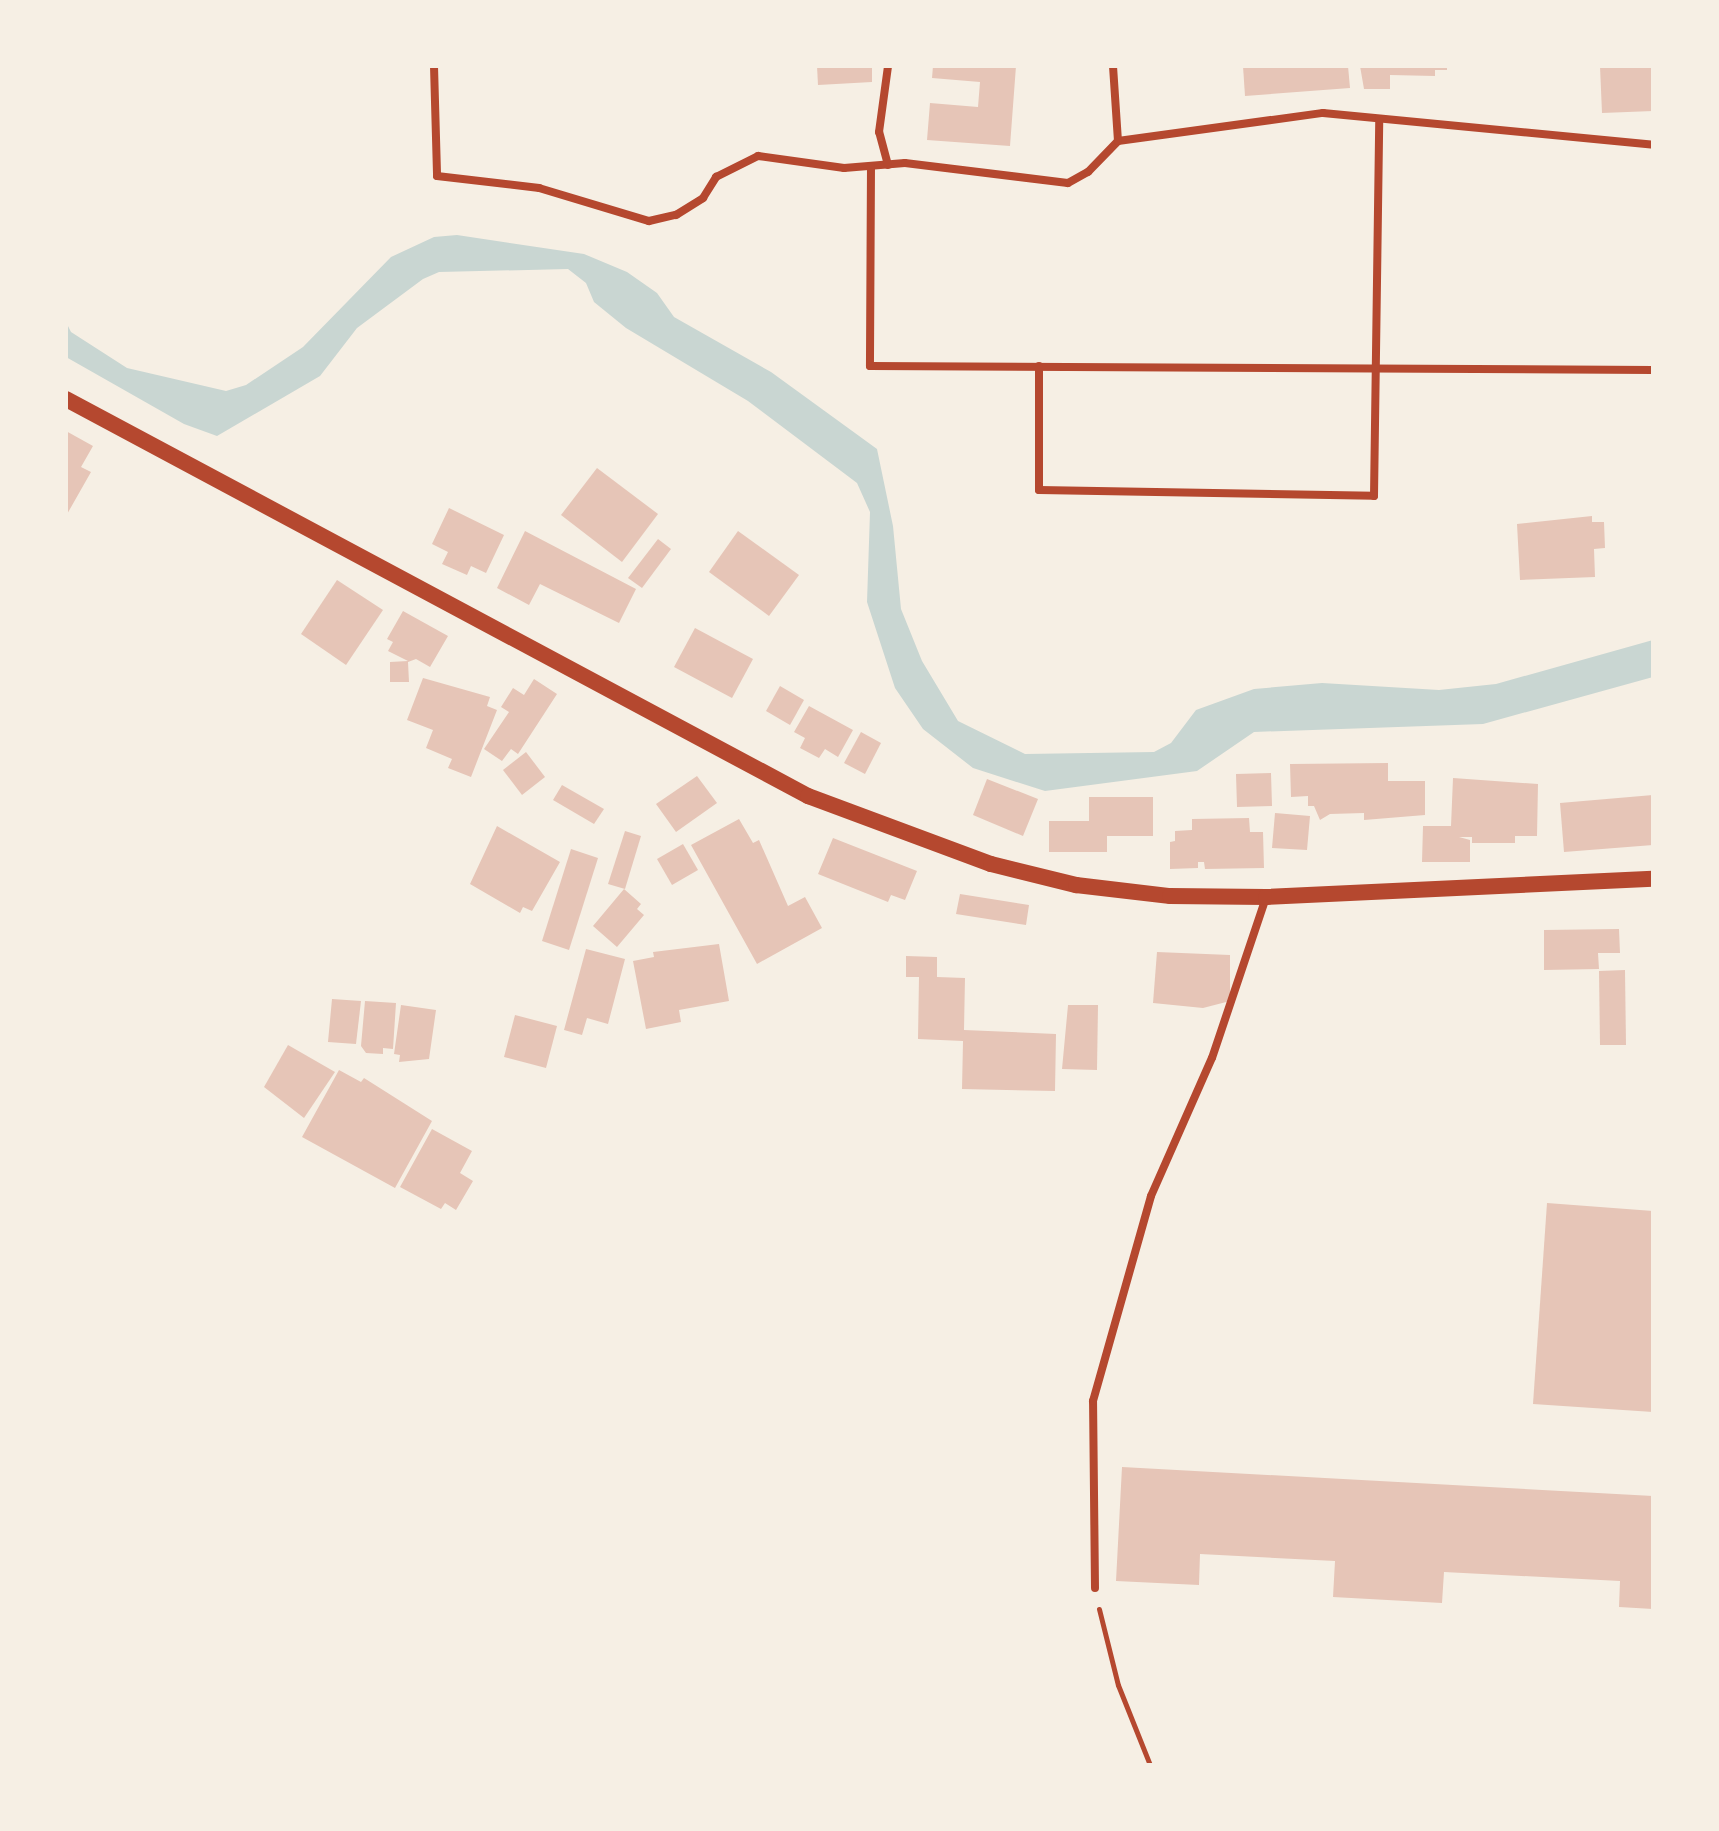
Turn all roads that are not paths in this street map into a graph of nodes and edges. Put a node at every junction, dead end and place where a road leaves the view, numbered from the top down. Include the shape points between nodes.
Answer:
1 (434, 66) edge
2 (888, 66) edge
3 (1113, 66) edge
4 (1379, 119) junction
5 (1118, 141) junction
6 (1653, 145) edge
7 (888, 165) junction
8 (871, 166) junction
9 (1039, 366) junction
10 (1375, 368) junction
11 (1653, 370) edge
12 (66, 399) edge
13 (1653, 879) edge
14 (1266, 897) junction
15 (1095, 1588) road end

1 - 8 street via 437,176 539,188 649,221 676,215 703,198 716,177 758,156 844,168
2 - 7 street via 879,132
3 - 5 street
4 - 5 street via 1323,113
4 - 6 street
4 - 10 street
5 - 7 street via 1088,172 1068,183
7 - 8 street
8 - 9 street via 870,366
9 - 10 street
9 - 10 street via 1039,490 1374,496
10 - 11 street
12 - 14 main road via 808,796 936,846 1076,885 1170,896
13 - 14 main road
14 - 15 street via 1212,1058 1151,1196 1093,1401

